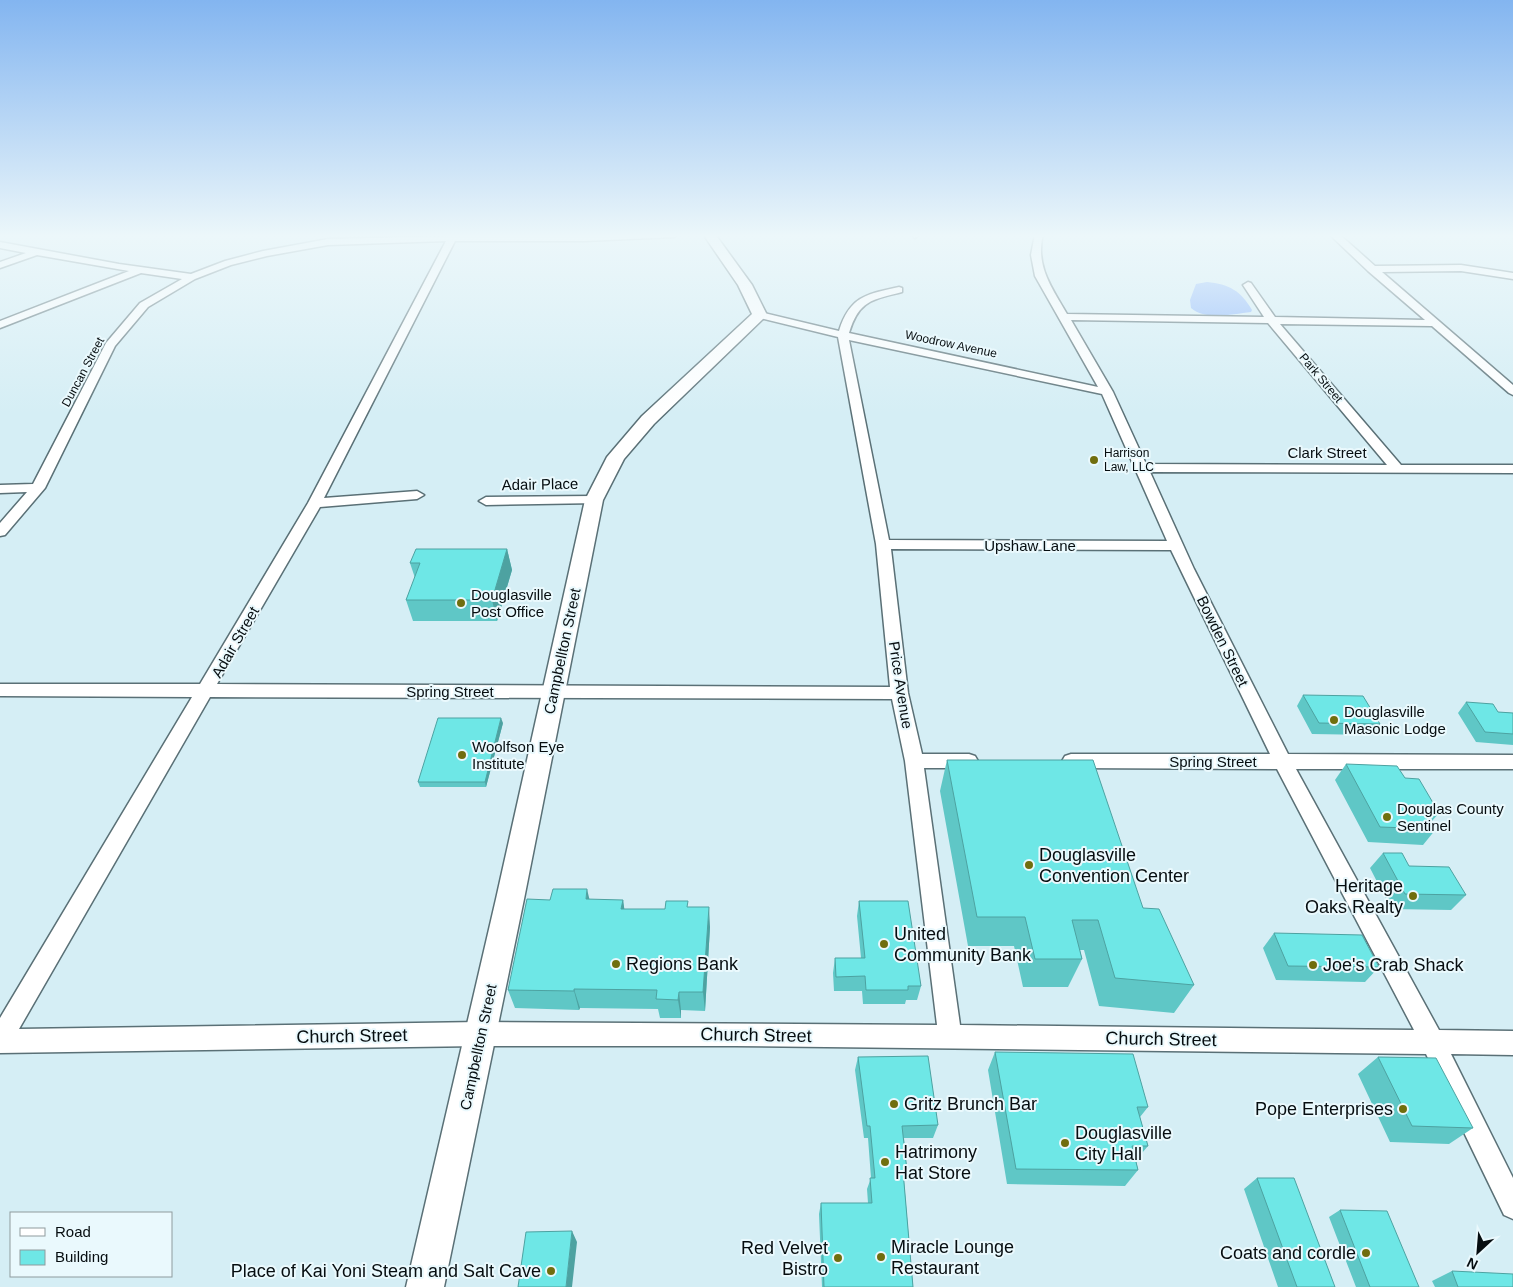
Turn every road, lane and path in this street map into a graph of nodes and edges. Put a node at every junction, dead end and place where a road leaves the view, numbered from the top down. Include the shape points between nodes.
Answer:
1 (60, 294) edge
2 (78, 294) edge
3 (164, 294) edge
4 (423, 294) edge
5 (750, 294) edge
6 (884, 294) edge
7 (1050, 294) edge
8 (1254, 294) edge
9 (1401, 294) edge
10 (760, 315) junction
11 (0, 317) edge
12 (1063, 317) junction
13 (1272, 320) junction
14 (1436, 324) junction
15 (0, 325) edge
16 (843, 335) junction
17 (1513, 391) edge
18 (1107, 392) junction
19 (1140, 468) junction
20 (1396, 468) junction
21 (1513, 469) edge
22 (38, 488) junction
23 (0, 489) edge
24 (417, 495) dead end
25 (594, 500) junction
26 (486, 501) dead end
27 (315, 502) junction
28 (0, 532) edge
29 (883, 544) junction
30 (1176, 546) junction
31 (0, 690) edge
32 (207, 690) junction
33 (554, 691) junction
34 (899, 693) junction
35 (914, 761) junction
36 (984, 761) edge
37 (1053, 761) edge
38 (1282, 761) junction
39 (1513, 762) edge
40 (480, 1034) junction
41 (950, 1037) junction
42 (0, 1041) edge
43 (1432, 1041) junction
44 (1513, 1043) edge
45 (1513, 1206) edge
46 (425, 1287) edge

1 - 11 street
2 - 15 street
3 - 22 street, Duncan Street via 144,306 110,345
4 - 27 street, Adair Street
5 - 10 main road
6 - 16 street via 861,300 855,306
7 - 12 street, Bowden Street
8 - 13 street, Park Street
9 - 14 street
10 - 16 street, Woodrow Avenue
10 - 25 main road, Campbellton Street via 648,420 616,457
12 - 13 street
12 - 18 street, Bowden Street
13 - 14 street
13 - 20 street, Park Street
14 - 17 street
16 - 18 street, Woodrow Avenue
16 - 29 street, Price Avenue
18 - 19 street, Bowden Street
19 - 20 street, Clark Street
19 - 30 street, Bowden Street
20 - 21 street, Clark Street
22 - 23 street
22 - 28 street, Duncan Street
24 - 27 street
25 - 26 street, Adair Place
25 - 33 main road, Campbellton Street
27 - 32 street, Adair Street
29 - 30 street, Upshaw Lane
29 - 34 street, Price Avenue
30 - 38 street, Bowden Street
31 - 32 street, Spring Street
32 - 33 street, Spring Street
32 - 42 street, Adair Street
33 - 34 street, Spring Street
33 - 40 main road, Campbellton Street
34 - 35 street, Price Avenue
35 - 36 street
35 - 41 street, Price Avenue
37 - 38 street, Spring Street
38 - 39 street, Spring Street
38 - 43 street, Bowden Street
40 - 41 street, Church Street
40 - 42 street, Church Street
40 - 46 main road, Campbellton Street
41 - 43 street, Church Street
43 - 44 street, Church Street
43 - 45 street, Bowden Street

